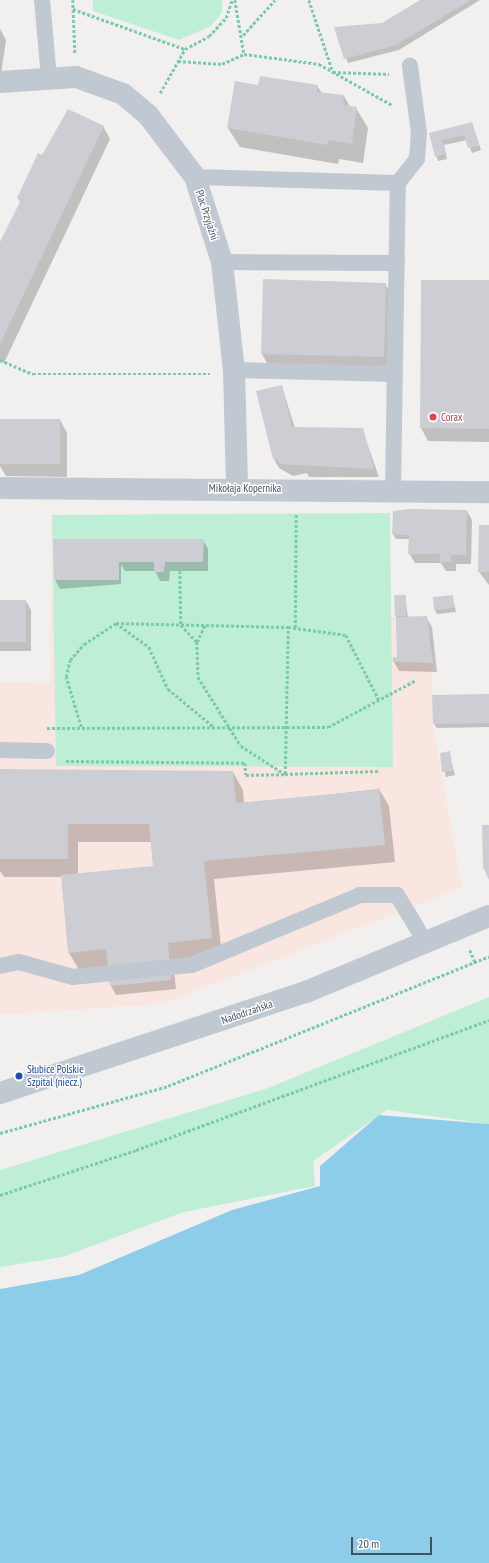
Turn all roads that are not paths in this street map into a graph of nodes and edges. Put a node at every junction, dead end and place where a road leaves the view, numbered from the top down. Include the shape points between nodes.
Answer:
1 (42, 0) edge
2 (411, 71) road end
3 (49, 79) junction
4 (0, 82) edge
5 (195, 177) junction
6 (398, 183) junction
7 (222, 262) junction
8 (397, 263) junction
9 (234, 370) junction
10 (395, 374) junction
11 (0, 488) edge
12 (236, 488) junction
13 (393, 490) junction
14 (489, 492) edge
15 (0, 750) edge
16 (47, 751) road end
17 (489, 916) edge
18 (426, 943) junction
19 (0, 966) edge
20 (0, 1093) edge

1 - 3 lane
2 - 6 lane via 419,133 417,159
3 - 4 street, Plac Przyjaźni
3 - 5 street, Plac Przyjaźni via 76,77 123,94 148,114
5 - 6 lane
5 - 7 street, Plac Przyjaźni
6 - 8 lane
7 - 8 lane
7 - 9 street, Plac Przyjaźni
8 - 10 lane
9 - 10 lane
9 - 12 street, Plac Przyjaźni
10 - 13 lane
11 - 12 street, Mikołaja Kopernika
12 - 13 street, Mikołaja Kopernika
13 - 14 street, Mikołaja Kopernika
15 - 16 lane
17 - 18 street, Nadodrzańska
18 - 19 lane via 397,895 360,895 192,965 73,977 19,962
18 - 20 street, Nadodrzańska via 306,992

